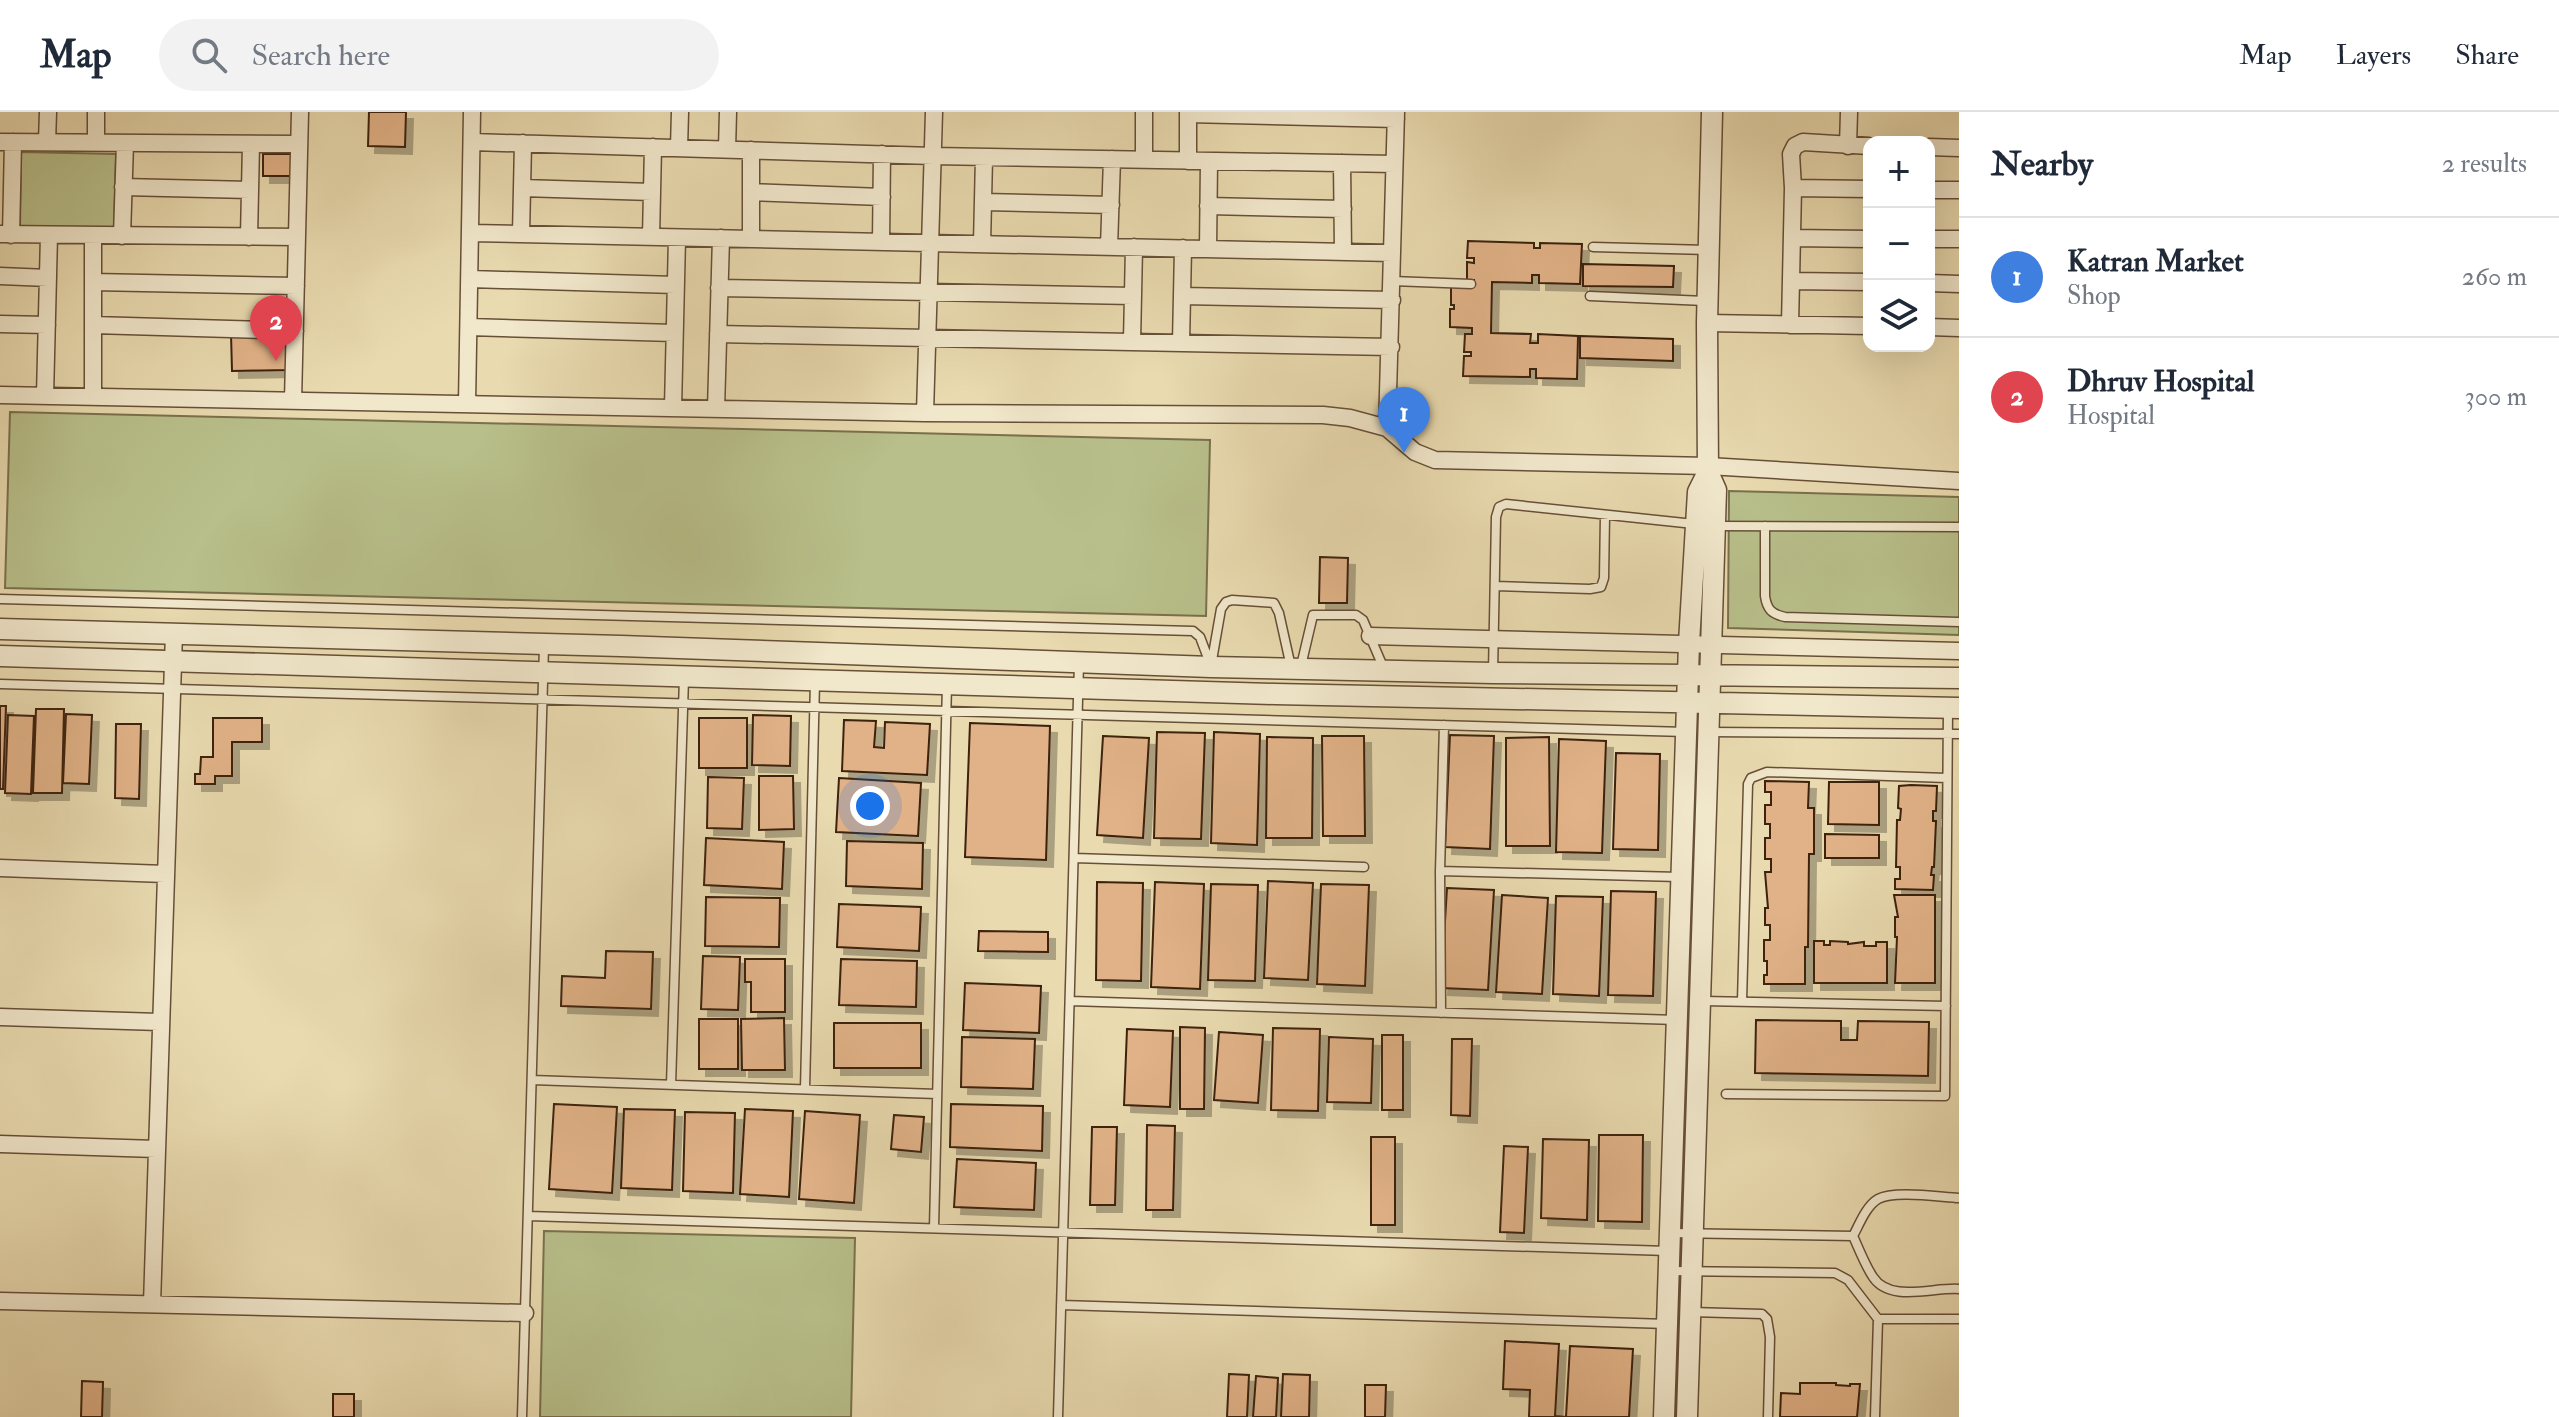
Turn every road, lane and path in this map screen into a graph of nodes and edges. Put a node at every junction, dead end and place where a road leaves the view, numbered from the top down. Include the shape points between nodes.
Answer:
1 (48, 112) edge
2 (96, 112) edge
3 (300, 112) edge
4 (472, 112) edge
5 (680, 112) edge
6 (728, 112) edge
7 (934, 112) edge
8 (1144, 112) edge
9 (1712, 112) edge
10 (1849, 112) edge
11 (1188, 113) edge
12 (1396, 115) edge
13 (7, 142) edge
14 (47, 142) junction
15 (472, 142) junction
16 (96, 143) junction
17 (125, 143) junction
18 (523, 143) junction
19 (251, 144) junction
20 (299, 144) junction
21 (1848, 146) junction
22 (1863, 146) edge
23 (653, 147) junction
24 (1935, 147) edge
25 (679, 148) junction
26 (1959, 148) edge
27 (727, 149) junction
28 (751, 150) junction
29 (882, 154) junction
30 (933, 156) junction
31 (984, 157) junction
32 (1112, 159) junction
33 (1144, 160) junction
34 (1188, 161) junction
35 (1209, 161) junction
36 (1342, 163) junction
37 (1394, 164) junction
38 (123, 187) junction
39 (6, 188) edge
40 (522, 188) junction
41 (1793, 188) junction
42 (1863, 189) edge
43 (250, 190) junction
44 (1935, 190) edge
45 (1959, 190) edge
46 (652, 192) junction
47 (751, 192) junction
48 (882, 197) junction
49 (983, 202) junction
50 (1111, 205) junction
51 (1208, 206) junction
52 (1343, 209) junction
53 (471, 233) junction
54 (6, 234) edge
55 (521, 234) junction
56 (49, 235) junction
57 (93, 235) junction
58 (122, 236) junction
59 (249, 237) junction
60 (297, 237) junction
61 (651, 237) junction
62 (677, 238) junction
63 (721, 238) junction
64 (1792, 238) junction
65 (751, 239) junction
66 (1863, 239) edge
67 (1935, 239) edge
68 (1959, 239) edge
69 (881, 242) junction
70 (931, 243) junction
71 (982, 244) junction
72 (1109, 247) junction
73 (1134, 247) junction
74 (1593, 247) dead end
75 (1183, 248) junction
76 (1208, 249) junction
77 (1709, 250) junction
78 (1343, 252) junction
79 (1392, 253) junction
80 (0, 276) edge
81 (48, 278) junction
82 (470, 279) junction
83 (1392, 281) junction
84 (1791, 281) junction
85 (93, 282) junction
86 (1863, 282) edge
87 (1935, 283) edge
88 (1471, 284) dead end
89 (1959, 284) edge
90 (675, 285) junction
91 (296, 286) junction
92 (719, 288) junction
93 (929, 293) junction
94 (1133, 296) junction
95 (1182, 296) junction
96 (1590, 296) dead end
97 (1392, 300) junction
98 (1708, 301) junction
99 (1707, 323) junction
100 (0, 324) edge
101 (47, 325) junction
102 (93, 325) junction
103 (1790, 325) junction
104 (1863, 326) edge
105 (469, 327) junction
106 (1935, 327) edge
107 (1959, 328) edge
108 (295, 331) junction
109 (674, 333) junction
110 (718, 334) junction
111 (928, 338) junction
112 (1132, 342) junction
113 (1181, 343) junction
114 (1391, 347) junction
115 (0, 395) edge
116 (45, 396) junction
117 (93, 396) junction
118 (293, 401) junction
119 (467, 404) junction
120 (673, 408) junction
121 (716, 409) junction
122 (925, 413) junction
123 (1387, 428) junction
124 (1708, 469) junction
125 (1959, 481) edge
126 (1605, 515) junction
127 (1706, 525) junction
128 (1765, 526) junction
129 (1959, 527) edge
130 (1496, 586) junction
131 (0, 599) edge
132 (1959, 622) edge
133 (0, 629) edge
134 (174, 633) junction
135 (1370, 636) junction
136 (1494, 638) junction
137 (1689, 643) junction
138 (1710, 643) junction
139 (544, 644) junction
140 (1959, 651) edge
141 (0, 656) edge
142 (172, 661) junction
143 (1079, 663) junction
144 (1211, 667) junction
145 (1296, 667) junction
146 (1384, 669) junction
147 (544, 671) junction
148 (1493, 673) junction
149 (685, 675) junction
150 (1688, 675) junction
151 (1710, 676) junction
152 (1959, 678) edge
153 (816, 679) junction
154 (0, 684) edge
155 (947, 684) junction
156 (1079, 688) junction
157 (171, 689) junction
158 (543, 699) junction
159 (1687, 702) junction
160 (684, 703) junction
161 (1709, 703) junction
162 (815, 707) junction
163 (1954, 708) edge
164 (947, 711) junction
165 (1079, 715) junction
166 (1444, 725) junction
167 (1686, 732) junction
168 (1707, 732) junction
169 (1947, 734) junction
170 (1959, 734) edge
171 (1947, 778) junction
172 (1074, 858) junction
173 (1364, 867) dead end
174 (0, 868) edge
175 (1440, 871) junction
176 (165, 874) junction
177 (1681, 877) junction
178 (1070, 1001) junction
179 (1700, 1001) junction
180 (1742, 1001) junction
181 (1946, 1006) junction
182 (1441, 1013) junction
183 (0, 1017) edge
184 (1677, 1020) junction
185 (159, 1022) junction
186 (532, 1080) junction
187 (671, 1085) junction
188 (805, 1089) junction
189 (937, 1094) junction
190 (1726, 1094) dead end
191 (0, 1144) edge
192 (156, 1149) junction
193 (1959, 1198) edge
194 (528, 1216) junction
195 (934, 1228) junction
196 (1692, 1231) junction
197 (1063, 1232) junction
198 (1853, 1236) junction
199 (1669, 1252) junction
200 (1691, 1271) junction
201 (1959, 1289) edge
202 (0, 1301) edge
203 (152, 1304) junction
204 (1061, 1305) junction
205 (1690, 1312) junction
206 (525, 1313) junction
207 (1878, 1319) junction
208 (1959, 1319) edge
209 (1667, 1324) junction
210 (522, 1417) edge
211 (1058, 1417) edge
212 (1664, 1417) edge
213 (1687, 1417) edge
214 (1768, 1417) edge
215 (1875, 1417) edge

1 - 14 street
2 - 16 street
3 - 20 street
4 - 15 street
5 - 25 street
6 - 27 street
7 - 30 street
8 - 33 street
9 - 77 street
10 - 21 street
11 - 12 street
11 - 34 street
12 - 37 street
13 - 14 street
13 - 39 street
14 - 16 street
15 - 18 street
15 - 53 street
16 - 17 street
17 - 19 street
17 - 38 street
18 - 23 street
18 - 40 street
19 - 20 street
19 - 43 street
20 - 60 street
21 - 22 street
21 - 41 street via 1795,146
23 - 25 street
23 - 46 street
24 - 26 street
25 - 27 street
27 - 28 street
28 - 29 street
28 - 47 street
29 - 30 street
29 - 48 street
30 - 31 street
30 - 70 street
31 - 32 street
31 - 49 street
32 - 33 street
32 - 50 street
33 - 34 street
34 - 35 street
35 - 36 street
35 - 51 street
36 - 37 street
36 - 52 street
37 - 79 street
38 - 43 street
38 - 58 street
39 - 54 street
40 - 46 street
40 - 55 street
41 - 42 street
41 - 64 street
43 - 59 street
44 - 45 street
46 - 61 street
47 - 48 street
47 - 65 street
48 - 69 street
49 - 50 street
49 - 71 street
50 - 72 street
51 - 52 street
51 - 76 street
52 - 78 street
53 - 55 street
53 - 82 street
54 - 56 street
55 - 61 street
56 - 57 street
56 - 81 street
57 - 58 street
57 - 85 street
58 - 59 street
59 - 60 street
60 - 91 street
61 - 62 street
62 - 63 street
62 - 90 street
63 - 65 street
63 - 92 street
64 - 66 street
64 - 84 street
65 - 69 street
67 - 68 street
69 - 70 street
70 - 71 street
70 - 93 street
71 - 72 street
72 - 73 street
73 - 75 street
73 - 94 street
74 - 77 lane
75 - 76 street
75 - 95 street
76 - 78 street
77 - 98 street
78 - 79 street
79 - 83 street
80 - 81 street
81 - 101 street
82 - 90 street
82 - 105 street
83 - 88 lane
83 - 97 street
84 - 86 street
84 - 103 street
85 - 91 street
85 - 102 street
87 - 89 street
90 - 109 street
91 - 108 street
92 - 93 street
92 - 110 street
93 - 94 street
93 - 111 street
94 - 112 street
95 - 97 street
95 - 113 street
96 - 98 lane
97 - 114 street
98 - 99 street
99 - 103 street
99 - 124 street
100 - 101 street
101 - 116 street
102 - 108 street
102 - 117 street
103 - 104 street
105 - 109 street
105 - 119 street
106 - 107 street
108 - 118 street
109 - 120 street
110 - 111 street
110 - 121 street
111 - 112 street
111 - 122 street
112 - 113 street
113 - 114 street
114 - 123 street
115 - 116 street
116 - 117 street
117 - 118 street
118 - 119 street
119 - 120 street
120 - 121 street
121 - 122 street
122 - 123 street via 1323,415
123 - 124 street via 1415,452 1435,460
124 - 125 street
124 - 127 street via 1716,490
126 - 127 lane
126 - 130 lane via 1601,587
126 - 130 lane via 1499,507
127 - 128 lane
127 - 137 street
127 - 138 street
128 - 129 lane
128 - 132 lane via 1766,607 1774,615
130 - 136 lane
131 - 144 lane via 1193,631
133 - 134 street
134 - 139 street
134 - 142 street
135 - 136 street
135 - 145 lane via 1360,616 1313,615
135 - 146 lane
136 - 137 street
136 - 148 lane
137 - 138 street
137 - 150 street
138 - 140 street
138 - 151 street
139 - 143 street
139 - 147 lane
141 - 142 street
142 - 147 street
142 - 157 street
143 - 144 street
143 - 156 lane
144 - 145 street
144 - 145 lane via 1221,609 1232,600 1274,603
145 - 146 street
146 - 148 street
147 - 149 street
147 - 158 lane
148 - 150 street
149 - 153 street
149 - 160 lane
150 - 151 street
150 - 159 street
151 - 152 street
151 - 161 street
153 - 155 street
153 - 162 lane
154 - 157 lane
155 - 156 street
155 - 164 lane
156 - 159 street
156 - 165 lane
157 - 158 lane
157 - 176 street
158 - 160 lane
158 - 186 lane
159 - 161 street
159 - 167 street
160 - 162 lane
160 - 187 lane
161 - 163 street
161 - 168 street
162 - 164 lane
162 - 188 lane
163 - 169 lane
164 - 165 lane
164 - 189 lane
165 - 166 lane
165 - 172 lane
166 - 167 lane
166 - 175 lane
167 - 168 lane
167 - 177 street
168 - 169 lane
168 - 179 street
169 - 170 lane
169 - 171 lane
171 - 180 lane via 1767,772 1751,778
171 - 181 lane
172 - 173 lane
172 - 178 lane
174 - 176 street
175 - 177 lane
175 - 182 lane
176 - 185 street
177 - 184 street
178 - 182 lane
178 - 197 lane
179 - 180 lane
179 - 196 street
180 - 181 lane
181 - 190 lane via 1945,1096
182 - 184 lane
183 - 185 street
184 - 199 street
185 - 192 street
186 - 187 lane
186 - 194 lane
187 - 188 lane
188 - 189 lane
189 - 195 lane
191 - 192 street
192 - 203 street
193 - 198 lane via 1879,1199
194 - 195 lane
194 - 206 lane
195 - 197 lane
196 - 198 lane
196 - 199 lane
196 - 200 street
197 - 199 lane
197 - 204 lane
198 - 201 lane via 1883,1288
199 - 200 lane
199 - 209 street
200 - 205 street
200 - 207 lane via 1835,1273 1848,1280
202 - 203 street
203 - 206 street
204 - 209 lane
204 - 211 lane
205 - 213 street
205 - 214 lane via 1762,1314 1767,1319
206 - 210 lane
207 - 208 lane
207 - 215 lane
209 - 212 street

